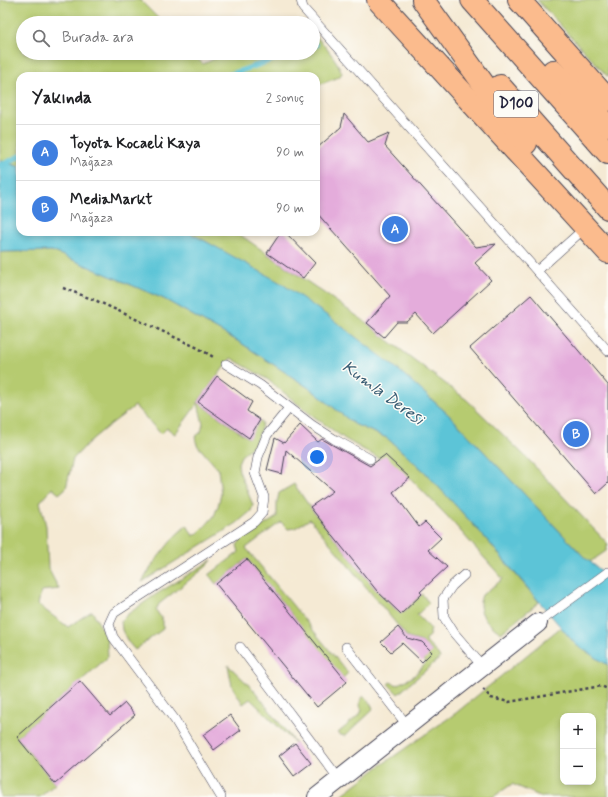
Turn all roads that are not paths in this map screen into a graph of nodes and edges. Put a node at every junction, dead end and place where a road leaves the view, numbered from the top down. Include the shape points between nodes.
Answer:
1 (301, 0) edge
2 (378, 0) edge
3 (423, 0) edge
4 (472, 0) edge
5 (480, 0) edge
6 (519, 0) edge
7 (310, 16) edge
8 (320, 27) edge
9 (608, 100) edge
10 (608, 125) edge
11 (608, 153) edge
12 (608, 208) edge
13 (586, 227) junction
14 (608, 252) edge
15 (537, 271) junction
16 (608, 351) edge
17 (226, 364) road end
18 (288, 408) junction
19 (370, 459) dead end
20 (608, 572) edge
21 (464, 575) dead end
22 (538, 623) joint
23 (240, 647) dead end
24 (346, 647) dead end
25 (477, 671) junction
26 (407, 726) junction
27 (340, 779) junction
28 (221, 797) edge
29 (316, 797) edge

1 - 7 lane via 303,8
2 - 13 highway
3 - 12 highway, D100
3 - 13 highway
4 - 11 highway, D100
5 - 10 highway
6 - 9 highway
8 - 15 lane
13 - 14 highway
13 - 15 lane
15 - 16 lane
17 - 18 lane via 260,385
18 - 19 lane via 334,439
18 - 28 lane via 267,435 258,457 255,473 264,497 262,513 254,522 114,613 109,624 113,637 175,720
20 - 22 lane
21 - 25 lane via 443,598 444,617
22 - 25 street
23 - 27 lane
24 - 26 lane
25 - 26 street
26 - 27 street
27 - 29 street

